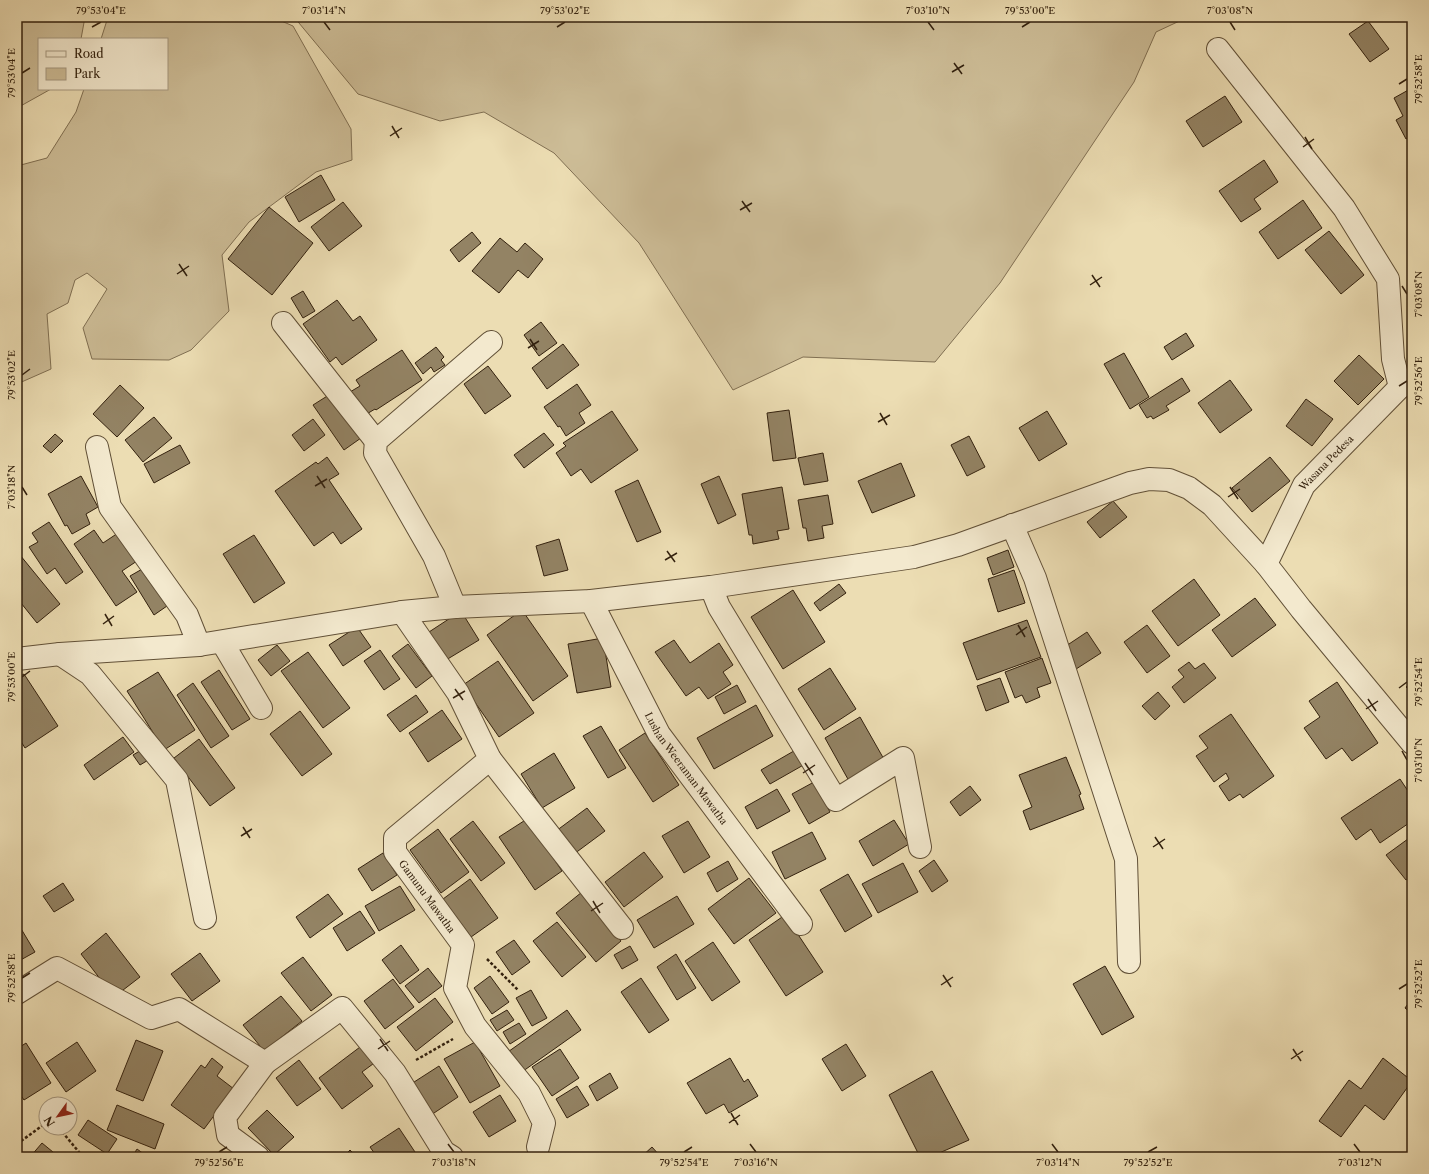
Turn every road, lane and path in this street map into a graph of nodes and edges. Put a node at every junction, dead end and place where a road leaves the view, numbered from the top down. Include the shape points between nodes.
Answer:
1 (1218, 49) dead end
2 (283, 323) dead end
3 (490, 342) dead end
4 (1406, 383) edge
5 (376, 441) junction
6 (97, 447) dead end
7 (1012, 524) junction
8 (1266, 564) junction
9 (711, 587) junction
10 (591, 601) junction
11 (455, 607) junction
12 (402, 612) junction
13 (222, 642) junction
14 (199, 645) junction
15 (60, 654) junction
16 (17, 659) edge
17 (261, 708) dead end
18 (1412, 743) edge
19 (490, 759) junction
20 (920, 846) dead end
21 (205, 918) dead end
22 (801, 924) dead end
23 (622, 928) dead end
24 (463, 945) junction
25 (1129, 962) dead end
26 (518, 990) dead end
27 (17, 993) edge
28 (475, 1026) junction
29 (265, 1063) junction
30 (395, 1073) junction
31 (38, 1129) edge
32 (66, 1136) edge
33 (17, 1144) edge
34 (538, 1147) dead end
35 (83, 1157) edge
36 (258, 1157) edge
37 (452, 1157) edge

1 - 4 street via 1344,208 1388,279 1393,359
2 - 5 street
3 - 5 street
4 - 8 street, Wasana Pedesa via 1304,485
5 - 11 street via 375,453 434,556
6 - 14 street via 110,507 187,615
7 - 8 street via 1130,483 1149,479 1169,480 1189,488 1212,505
7 - 9 street via 958,545 914,557
7 - 25 street via 1035,578 1126,859
8 - 18 street
9 - 10 street
9 - 20 street via 719,607 836,800 903,758
10 - 11 street
10 - 22 street, Lushan Weeraman Mawatha via 659,734
11 - 12 street
12 - 13 street
12 - 19 street via 458,693
13 - 14 street
13 - 17 street
14 - 15 street
15 - 16 street
15 - 21 street via 90,674 177,780
19 - 23 street
19 - 24 street, Gamunu Mawatha via 395,838 395,852
24 - 26 path via 477,950
24 - 28 street via 455,988
27 - 29 street via 57,968 150,1018 179,1008
28 - 30 path
28 - 34 street via 529,1093 544,1123
29 - 30 street via 342,1008
29 - 36 street via 225,1117 228,1136
30 - 37 street via 444,1152
31 - 33 path
32 - 35 path

